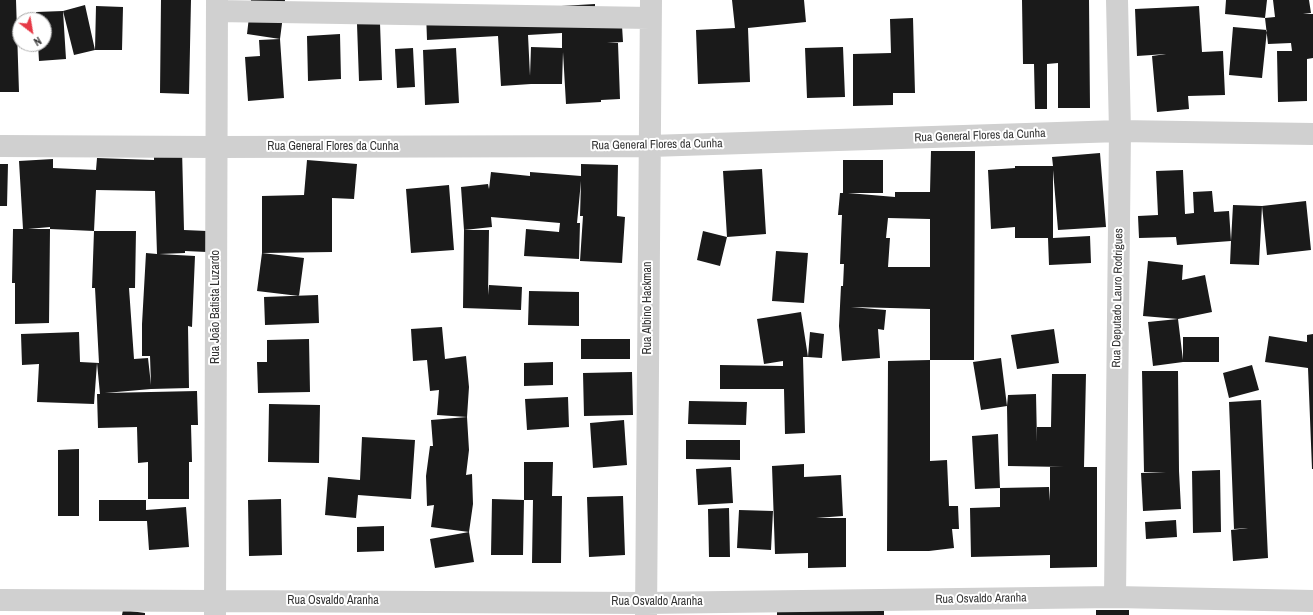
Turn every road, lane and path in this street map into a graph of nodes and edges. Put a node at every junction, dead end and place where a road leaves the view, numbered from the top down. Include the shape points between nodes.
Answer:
1 (1117, 0) edge
2 (217, 5) edge
3 (651, 9) edge
4 (1120, 131) junction
5 (1313, 134) edge
6 (0, 146) edge
7 (650, 146) junction
8 (216, 147) junction
9 (1116, 597) junction
10 (0, 600) edge
11 (1313, 601) edge
12 (215, 608) edge
13 (646, 609) edge

1 - 4 street, Rua Deputado Lauro Rodrigues
2 - 3 street
2 - 8 street, Rua João Batista Luzardo
3 - 7 street, Rua Albino Hackman
4 - 5 street, Rua General Flores da Cunha
4 - 7 street, Rua General Flores da Cunha
4 - 9 street, Rua Deputado Lauro Rodrigues
6 - 8 street, Rua General Flores da Cunha
7 - 8 street, Rua General Flores da Cunha
7 - 13 street, Rua Albino Hackman
8 - 12 street, Rua João Batista Luzardo
9 - 11 street, Rua Osvaldo Aranha
9 - 13 street, Rua Osvaldo Aranha
10 - 12 street, Rua Osvaldo Aranha
12 - 13 street, Rua Osvaldo Aranha

